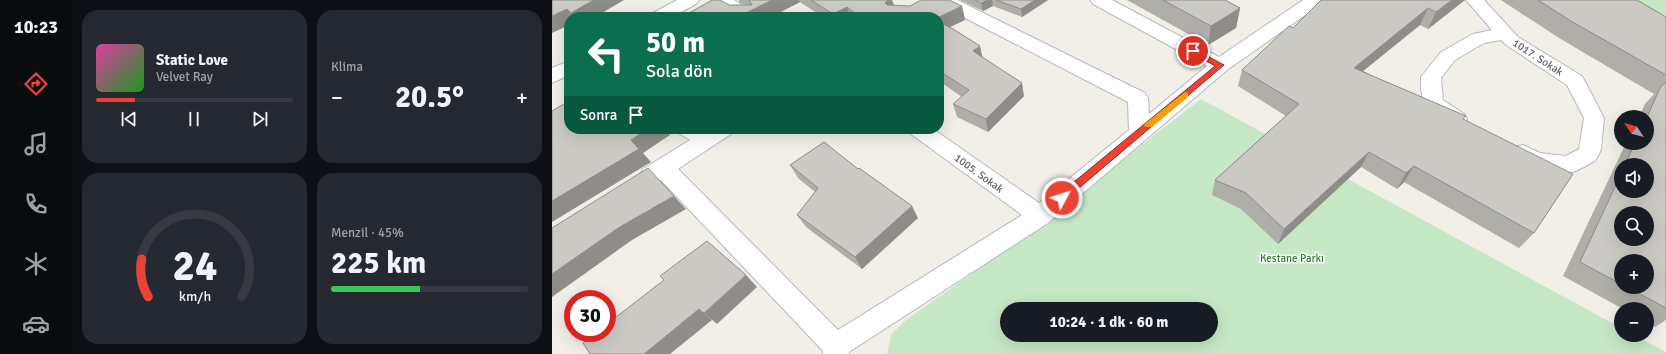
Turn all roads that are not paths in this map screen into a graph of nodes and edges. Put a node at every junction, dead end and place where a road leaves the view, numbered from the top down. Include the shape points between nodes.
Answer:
1 (690, 0) edge
2 (722, 0) edge
3 (944, 0) edge
4 (1099, 0) edge
5 (1315, 0) edge
6 (1475, 0) edge
7 (668, 12) edge
8 (741, 12) edge
9 (1505, 33) junction
10 (1220, 65) junction
11 (564, 70) edge
12 (552, 76) edge
13 (1470, 127) edge
14 (1139, 133) junction
15 (716, 134) edge
16 (925, 134) edge
17 (1505, 143) edge
18 (663, 168) junction
19 (637, 184) edge
20 (1040, 216) junction
21 (836, 350) edge

1 - 7 street
2 - 8 street
3 - 14 street via 1138,98
4 - 10 street
5 - 10 street
6 - 9 street, 1017. Sokak
9 - 13 street via 1479,38 1448,56 1431,77 1434,104
9 - 17 street, 1017. Sokak via 1512,41 1575,81 1594,118 1590,150 1587,155 1568,165 1536,161
10 - 14 street
11 - 12 street
14 - 20 street
15 - 18 street
16 - 20 street, 1005. Sokak
18 - 19 street
18 - 21 street
20 - 21 street

